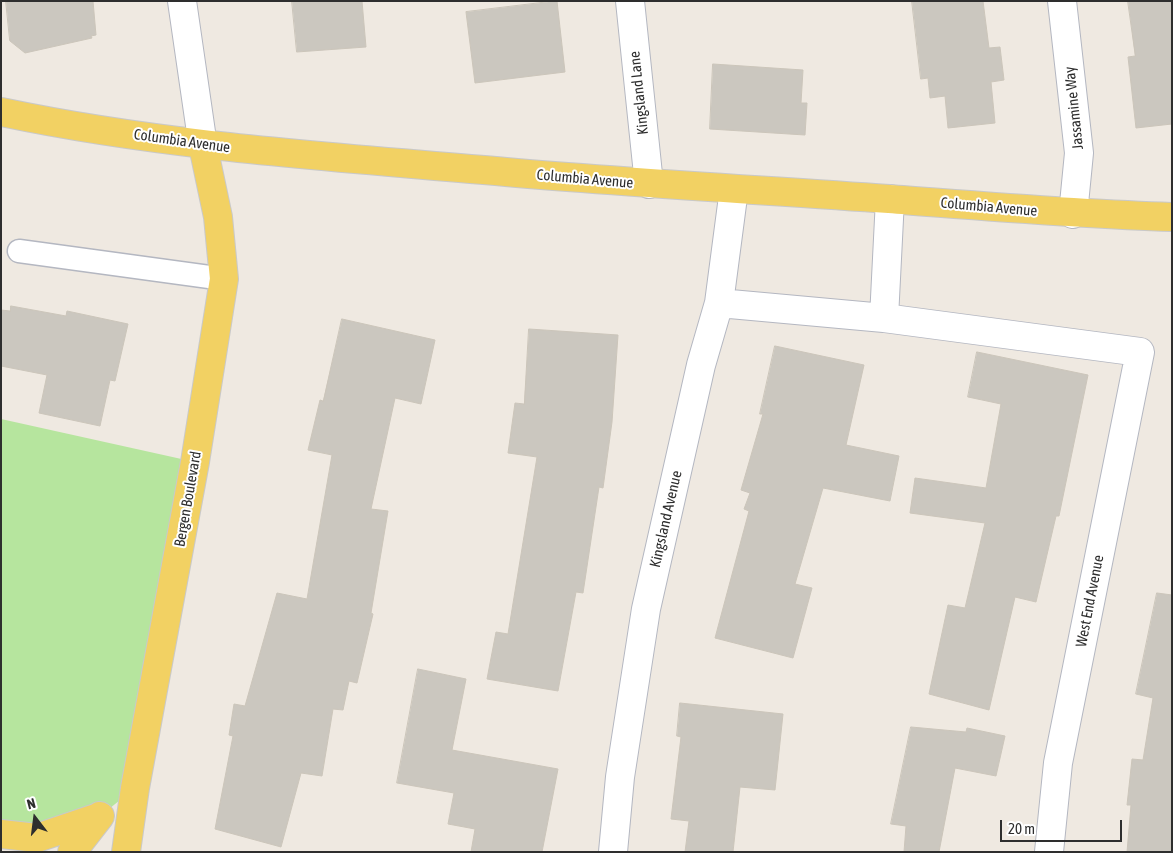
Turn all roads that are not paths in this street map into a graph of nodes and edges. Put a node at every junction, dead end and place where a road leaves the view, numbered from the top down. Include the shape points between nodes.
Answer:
1 (182, 1) edge
2 (630, 1) edge
3 (1062, 1) edge
4 (1, 112) edge
5 (203, 146) junction
6 (649, 184) junction
7 (734, 189) junction
8 (890, 199) junction
9 (1073, 214) junction
10 (1172, 217) edge
11 (20, 251) dead end
12 (224, 279) junction
13 (719, 303) junction
14 (884, 318) junction
15 (135, 788) junction
16 (99, 817) junction
17 (1, 834) edge
18 (72, 852) edge
19 (126, 852) edge
20 (613, 852) edge
21 (1049, 852) edge

1 - 5 street
2 - 6 street, Kingsland Lane
3 - 9 street, Jassamine Way via 1079,153
4 - 5 main road, Columbia Avenue
5 - 6 main road, Columbia Avenue
5 - 12 main road, Bergen Boulevard via 218,217
6 - 7 main road, Columbia Avenue
7 - 8 main road, Columbia Avenue
7 - 13 street, Kingsland Avenue
8 - 9 main road, Columbia Avenue
8 - 14 street
9 - 10 main road, Columbia Avenue
11 - 12 lane
12 - 15 main road, Bergen Boulevard via 196,462
13 - 14 street
13 - 20 street, Kingsland Avenue via 701,365 646,609 620,777
14 - 21 street, West End Avenue via 1140,352 1058,763
15 - 16 main road
15 - 19 main road, Bergen Boulevard
16 - 17 main road via 37,838
16 - 18 main road

